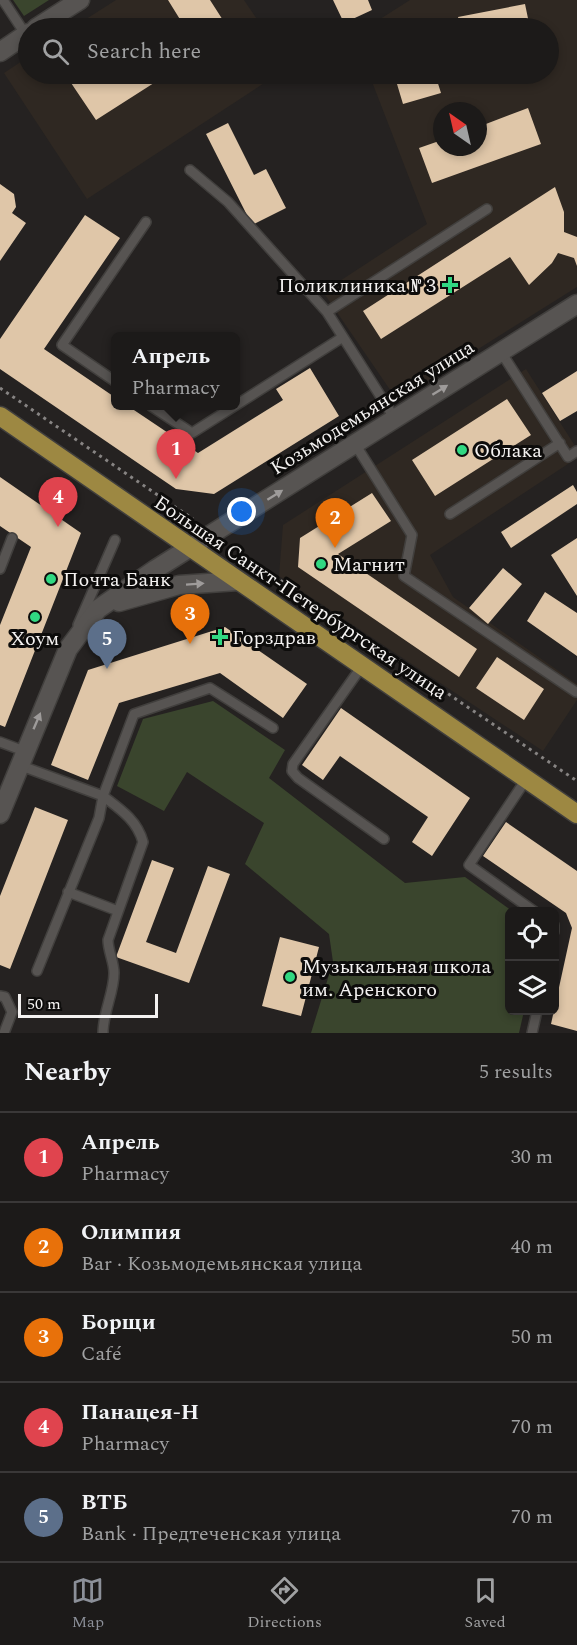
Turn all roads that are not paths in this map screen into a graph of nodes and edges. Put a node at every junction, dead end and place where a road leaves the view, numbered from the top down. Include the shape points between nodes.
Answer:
1 (3, 0) edge
2 (80, 0) edge
3 (18, 18) edge
4 (52, 18) edge
5 (18, 40) edge
6 (0, 52) edge
7 (190, 170) dead end
8 (487, 209) dead end
9 (146, 222) dead end
10 (577, 303) edge
11 (327, 312) junction
12 (343, 337) junction
13 (501, 352) junction
14 (111, 379) edge
15 (240, 402) edge
16 (158, 410) edge
17 (228, 410) edge
18 (0, 416) edge
19 (395, 419) junction
20 (560, 443) junction
21 (355, 444) junction
22 (577, 451) edge
23 (450, 514) dead end
24 (12, 538) dead end
25 (115, 540) dead end
26 (190, 549) junction
27 (0, 569) edge
28 (238, 581) junction
29 (98, 609) junction
30 (68, 649) junction
31 (362, 666) junction
32 (576, 692) edge
33 (273, 728) dead end
34 (0, 742) edge
35 (22, 758) junction
36 (527, 778) junction
37 (103, 796) junction
38 (0, 814) edge
39 (577, 814) edge
40 (384, 839) dead end
41 (68, 892) junction
42 (528, 907) edge
43 (118, 911) junction
44 (38, 971) dead end
45 (0, 996) edge
46 (536, 1015) edge
47 (4, 1033) edge
48 (103, 1033) edge
49 (532, 1033) edge

1 - 3 lane
2 - 4 street
5 - 6 street
7 - 11 lane via 228,202
8 - 11 lane
9 - 14 lane via 62,345
10 - 13 street, Козьмодемьянская улица
11 - 12 lane
12 - 15 lane
12 - 19 lane
19 -> 13 street, Козьмодемьянская улица
13 - 20 lane
16 - 17 lane via 192,433
18 - 26 main road, Большая Санкт-Петербургская улица
19 - 21 street, Козьмодемьянская улица
20 - 22 lane via 568,457
20 - 23 lane
26 -> 21 street, Козьмодемьянская улица
21 - 32 lane via 412,535 404,576
24 - 27 lane
25 - 30 lane
26 - 28 main road, Большая Санкт-Петербургская улица
26 - 29 street, Козьмодемьянская улица
29 -> 28 street via 179,585
28 - 31 main road, Большая Санкт-Петербургская улица
29 - 30 street
35 -> 30 street
31 - 36 main road, Большая Санкт-Петербургская улица
31 - 40 lane via 293,764 292,771
33 - 37 lane via 210,688 134,714
34 - 35 lane
35 - 37 lane
35 - 38 street
36 - 39 main road, Большая Санкт-Петербургская улица
36 - 42 lane via 469,865
37 - 41 lane via 99,818
37 - 43 lane via 131,818 143,842
41 - 43 lane
41 - 44 lane
43 - 48 lane via 108,940 114,970
45 - 47 lane via 12,1012
46 - 49 lane

